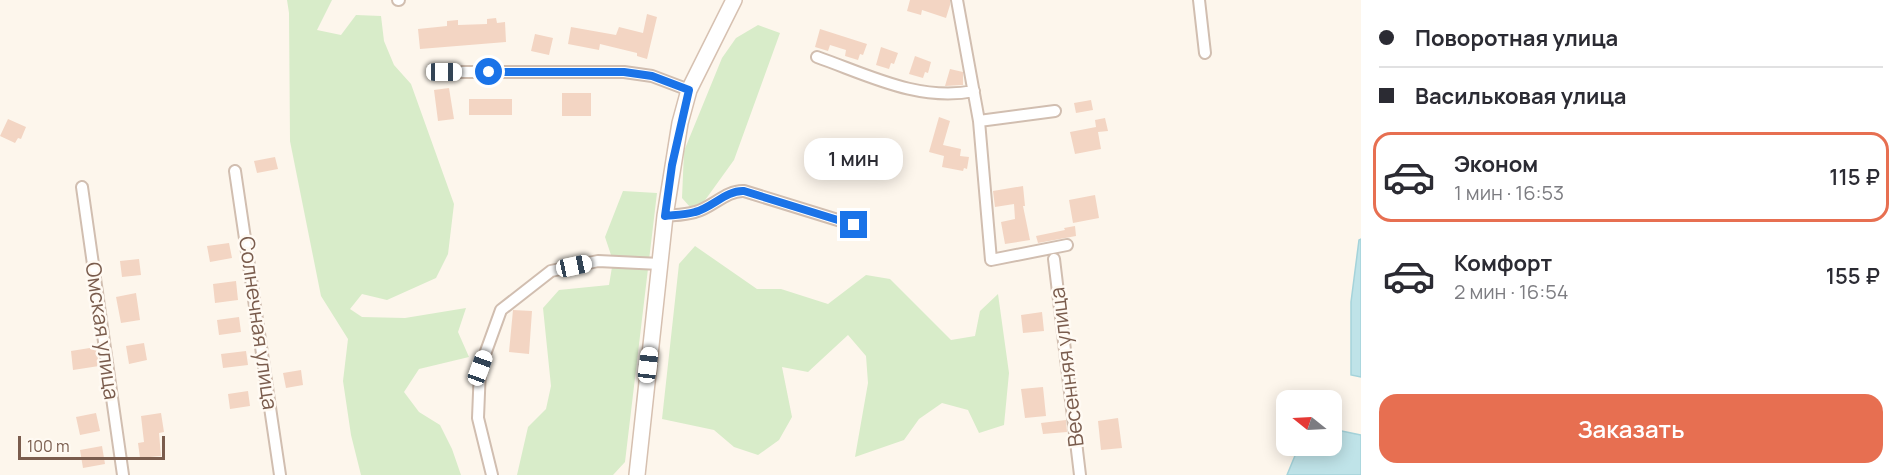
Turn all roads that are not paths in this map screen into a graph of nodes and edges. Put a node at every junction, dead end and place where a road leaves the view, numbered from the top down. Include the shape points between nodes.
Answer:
1 (734, 0) edge
2 (957, 0) edge
3 (1199, 0) edge
4 (1205, 53) dead end
5 (818, 57) dead end
6 (444, 72) dead end
7 (689, 90) junction
8 (974, 91) junction
9 (1055, 111) dead end
10 (979, 121) junction
11 (236, 171) dead end
12 (82, 187) dead end
13 (665, 216) junction
14 (854, 225) dead end
15 (1067, 245) dead end
16 (1054, 259) dead end
17 (660, 264) junction
18 (123, 475) edge
19 (280, 475) edge
20 (492, 475) edge
21 (637, 475) edge
22 (1080, 475) edge

1 - 7 street
2 - 8 street
3 - 4 street
5 - 8 street via 909,90 955,95
6 - 7 street via 624,72 652,76
7 - 13 street
8 - 10 street
9 - 10 street
10 - 15 street via 991,260
11 - 19 street, Солнечная улица
12 - 18 street, Омская улица
13 - 14 street via 694,212 737,190
13 - 17 street
16 - 22 street, Весенняя улица
17 - 20 street via 598,261 551,271 501,310 480,368 478,418
17 - 21 street

